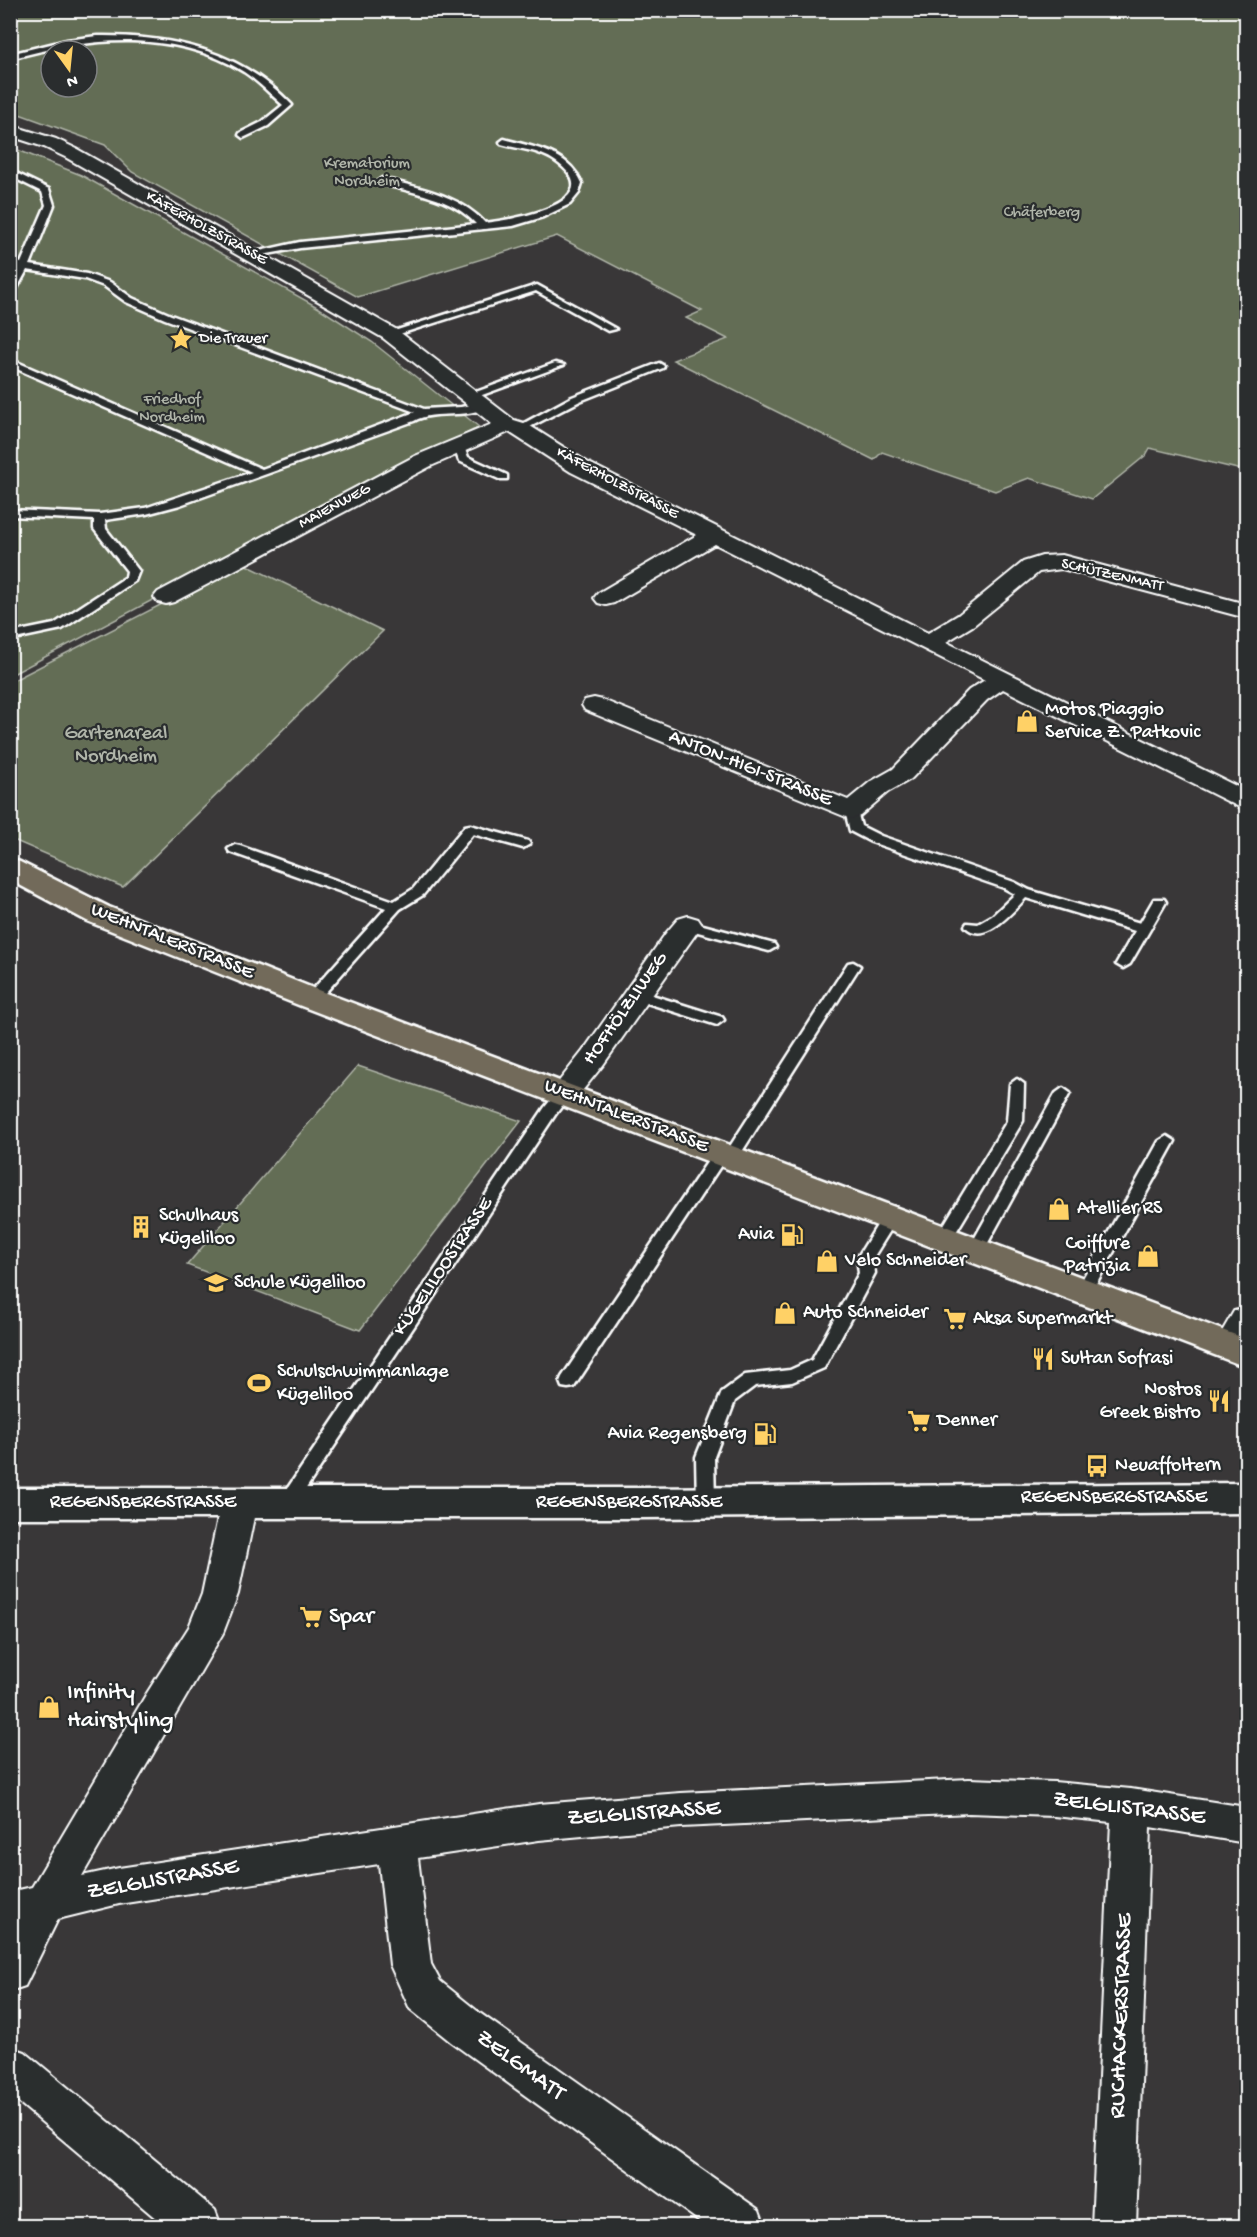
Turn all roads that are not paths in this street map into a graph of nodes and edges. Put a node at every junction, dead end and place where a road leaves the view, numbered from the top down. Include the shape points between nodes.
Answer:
1 (10, 57) edge
2 (10, 130) edge
3 (243, 135) dead end
4 (504, 142) dead end
5 (10, 172) edge
6 (382, 182) dead end
7 (484, 227) junction
8 (251, 255) junction
9 (10, 264) edge
10 (24, 267) junction
11 (10, 292) edge
12 (611, 329) dead end
13 (390, 334) junction
14 (10, 362) edge
15 (559, 365) dead end
16 (659, 366) dead end
17 (476, 401) junction
18 (423, 412) junction
19 (513, 427) junction
20 (459, 447) junction
21 (261, 472) junction
22 (503, 477) dead end
23 (10, 513) edge
24 (100, 517) junction
25 (715, 534) junction
26 (166, 597) dead end
27 (606, 598) dead end
28 (1246, 611) edge
29 (10, 637) edge
30 (929, 642) junction
31 (1003, 678) junction
32 (594, 705) dead end
33 (1246, 801) edge
34 (851, 811) junction
35 (523, 844) dead end
36 (235, 849) dead end
37 (10, 868) edge
38 (1024, 893) junction
39 (1159, 902) dead end
40 (395, 906) junction
41 (688, 925) joint
42 (972, 926) dead end
43 (1143, 929) junction
44 (769, 947) dead end
45 (1123, 964) dead end
46 (853, 966) dead end
47 (636, 995) junction
48 (312, 999) junction
49 (717, 1020) dead end
50 (1017, 1084) dead end
51 (1063, 1093) dead end
52 (564, 1094) junction
53 (1167, 1141) dead end
54 (726, 1155) junction
55 (890, 1218) junction
56 (944, 1238) junction
57 (976, 1250) junction
58 (1084, 1292) junction
59 (1241, 1340) edge
60 (568, 1382) dead end
61 (1246, 1498) edge
62 (10, 1503) edge
63 (239, 1503) junction
64 (287, 1503) junction
65 (706, 1503) junction
66 (1131, 1806) junction
67 (1246, 1826) edge
68 (396, 1843) junction
69 (28, 1906) edge
70 (10, 1972) edge
71 (10, 2067) edge
72 (199, 2226) edge
73 (743, 2226) edge
74 (1114, 2226) edge

1 - 3 lane via 52,45 101,39 168,41 202,51 252,73 288,105 265,124
2 - 8 street, KÄFERHOLZSTRASSE via 71,153
4 - 7 lane via 557,158 572,172 577,186 569,201 547,215
5 - 10 lane via 46,191 50,205
6 - 7 lane via 453,202 469,210
7 - 8 lane via 300,245
8 - 13 street, KÄFERHOLZSTRASSE
9 - 10 lane
10 - 11 lane
10 - 18 lane via 107,284 129,300 168,317
12 - 13 lane via 537,288
13 - 17 street, KÄFERHOLZSTRASSE
14 - 21 lane
15 - 17 lane
16 - 19 lane
17 - 18 lane via 460,410
17 - 19 street, KÄFERHOLZSTRASSE
18 - 21 lane
19 - 20 street, MAIENWEG
19 - 25 street, KÄFERHOLZSTRASSE via 579,467
20 - 22 lane via 463,459
20 - 26 street, MAIENWEG via 423,460
21 - 24 lane via 176,503
23 - 24 lane
24 - 29 lane via 100,529 133,571 131,579 58,627
25 - 27 street
25 - 30 street, KÄFERHOLZSTRASSE
28 - 30 street, SCHÜTZENMATT via 1062,562 1042,563 1030,567 966,620
30 - 31 street, KÄFERHOLZSTRASSE
31 - 33 street, KÄFERHOLZSTRASSE
31 - 34 street, ANTON-HIGI-STRASSE via 978,694 902,774
32 - 34 street, ANTON-HIGI-STRASSE
34 - 38 lane via 855,828 876,839
35 - 40 lane via 470,829 418,892
36 - 40 lane
37 - 48 main road, WEHNTALERSTRASSE via 98,914
38 - 42 lane via 997,919 979,929
38 - 43 lane
39 - 43 lane
40 - 48 lane
41 - 44 lane
41 - 47 street, HOFHÖLZLIWEG
43 - 45 lane
46 - 54 lane
47 - 49 lane
47 - 52 street, HOFHÖLZLIWEG
48 - 52 main road, WEHNTALERSTRASSE
50 - 56 lane via 1015,1121
51 - 57 lane
52 - 54 main road, WEHNTALERSTRASSE
52 - 64 lane, KÜGELILOOSTRASSE
53 - 58 lane
54 - 55 main road, WEHNTALERSTRASSE
54 - 60 lane
55 - 56 main road, WEHNTALERSTRASSE
55 - 65 lane via 865,1258 867,1273 818,1364 792,1376 752,1380 728,1397 705,1457
56 - 57 main road, WEHNTALERSTRASSE
57 - 58 main road, WEHNTALERSTRASSE
58 - 59 main road, WEHNTALERSTRASSE
61 - 65 street, REGENSBERGSTRASSE
62 - 63 street, REGENSBERGSTRASSE
63 - 64 street, REGENSBERGSTRASSE
63 - 69 street via 220,1594 205,1633
64 - 65 street, REGENSBERGSTRASSE
66 - 67 street, ZELGLISTRASSE
66 - 68 street, ZELGLISTRASSE via 969,1796 693,1809 539,1822
66 - 74 street, RUCHACKERSTRASSE
68 - 69 street, ZELGLISTRASSE via 118,1886
68 - 73 street, ZELGMATT via 411,1965 425,1995
69 - 70 street
71 - 72 street

